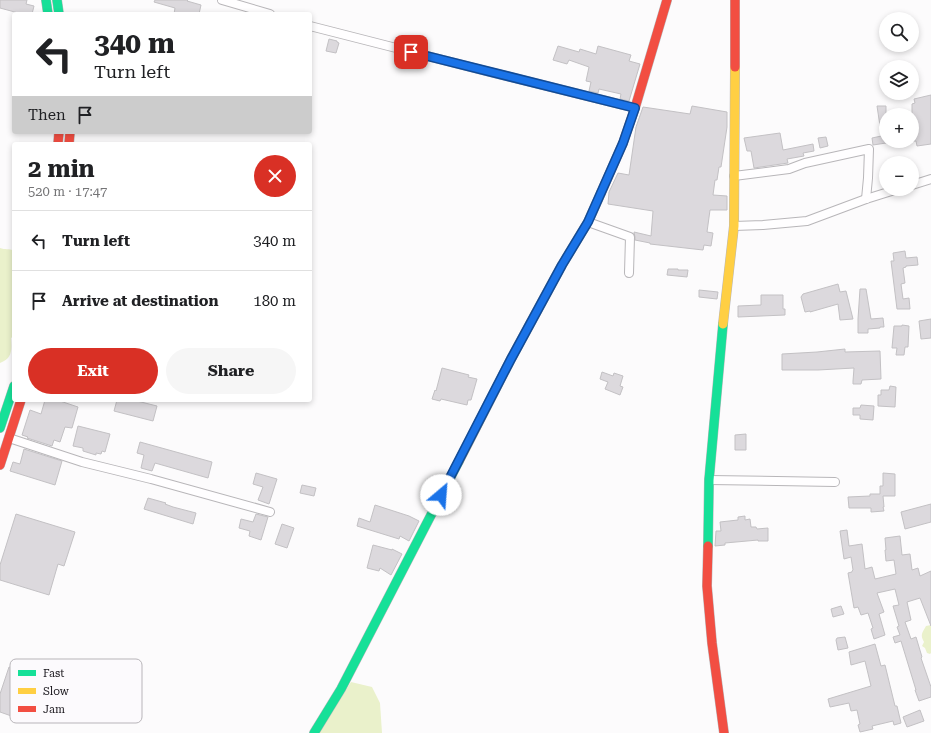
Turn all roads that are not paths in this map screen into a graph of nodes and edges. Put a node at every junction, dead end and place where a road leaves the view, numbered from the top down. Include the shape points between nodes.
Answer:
1 (46, 0) edge
2 (57, 0) edge
3 (222, 0) edge
4 (667, 0) edge
5 (735, 0) edge
6 (48, 12) edge
7 (60, 12) edge
8 (263, 12) edge
9 (312, 27) edge
10 (635, 108) junction
11 (734, 176) junction
12 (931, 179) edge
13 (919, 183) edge
14 (879, 195) edge
15 (866, 199) junction
16 (588, 222) junction
17 (734, 226) junction
18 (629, 273) dead end
19 (12, 392) edge
20 (20, 402) edge
21 (0, 428) edge
22 (9, 438) junction
23 (0, 466) edge
24 (709, 480) junction
25 (835, 482) dead end
26 (270, 512) dead end
27 (314, 733) edge
28 (724, 733) edge

1 - 6 main road
2 - 7 main road
3 - 8 street
4 - 10 main road
5 - 11 main road
9 - 10 street
10 - 16 main road via 623,143
11 - 15 street via 789,169 869,149
11 - 17 main road
12 - 13 street
14 - 15 street
15 - 17 street via 807,221
16 - 18 street via 630,237
16 - 27 main road via 511,359 341,689
17 - 24 main road
19 - 21 main road
20 - 22 main road
22 - 23 main road
22 - 26 street via 82,462
24 - 25 street
24 - 28 main road via 708,586 712,643

